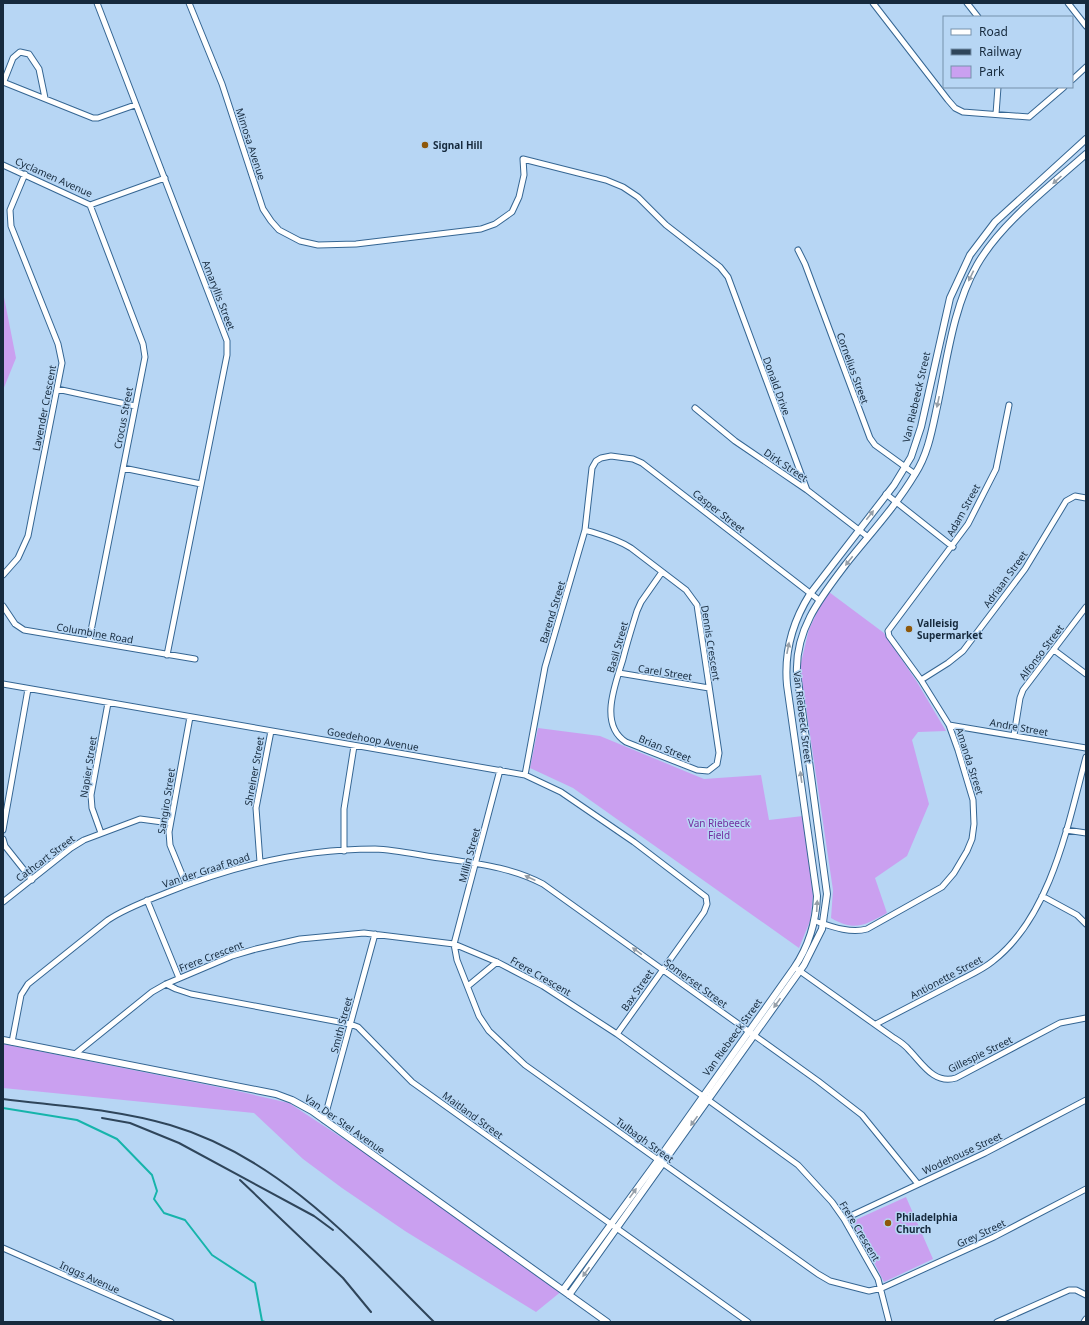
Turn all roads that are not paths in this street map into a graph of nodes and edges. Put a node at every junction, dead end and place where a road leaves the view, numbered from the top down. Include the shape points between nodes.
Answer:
1 (97, 3) edge
2 (190, 3) edge
3 (873, 3) edge
4 (967, 3) edge
5 (1068, 3) edge
6 (977, 16) edge
7 (1086, 26) edge
8 (1086, 67) edge
9 (1073, 79) edge
10 (3, 82) edge
11 (998, 88) edge
12 (1063, 88) edge
13 (45, 98) junction
14 (135, 105) junction
15 (996, 114) junction
16 (1086, 139) edge
17 (1086, 154) edge
18 (3, 165) edge
19 (25, 174) junction
20 (165, 178) junction
21 (90, 205) junction
22 (975, 247) junction
23 (798, 250) dead end
24 (984, 253) junction
25 (731, 288) joint
26 (57, 389) junction
27 (1009, 405) dead end
28 (135, 406) junction
29 (695, 408) dead end
30 (601, 458) joint
31 (905, 467) junction
32 (123, 468) junction
33 (915, 474) junction
34 (201, 484) junction
35 (807, 490) junction
36 (886, 494) junction
37 (1086, 498) edge
38 (895, 502) junction
39 (584, 530) junction
40 (858, 530) junction
41 (868, 537) junction
42 (953, 547) junction
43 (662, 572) junction
44 (3, 575) edge
45 (810, 594) junction
46 (819, 600) junction
47 (3, 606) edge
48 (1086, 607) edge
49 (889, 630) joint
50 (89, 641) junction
51 (1054, 650) junction
52 (167, 655) junction
53 (195, 659) dead end
54 (618, 673) junction
55 (1086, 674) edge
56 (921, 680) junction
57 (3, 684) edge
58 (709, 688) junction
59 (28, 689) junction
60 (108, 703) junction
61 (190, 717) junction
62 (949, 724) junction
63 (271, 730) junction
64 (616, 734) joint
65 (1014, 735) junction
66 (354, 746) junction
67 (1086, 748) edge
68 (1086, 757) edge
69 (500, 770) junction
70 (710, 770) joint
71 (525, 775) junction
72 (170, 823) junction
73 (3, 830) edge
74 (1066, 830) junction
75 (101, 834) junction
76 (1086, 834) edge
77 (3, 839) edge
78 (344, 850) junction
79 (260, 862) junction
80 (476, 863) junction
81 (32, 880) junction
82 (186, 884) junction
83 (705, 895) joint
84 (1042, 896) junction
85 (147, 900) junction
86 (3, 902) edge
87 (814, 921) junction
88 (823, 924) junction
89 (1086, 924) edge
90 (375, 934) junction
91 (454, 944) junction
92 (497, 962) junction
93 (662, 970) junction
94 (797, 970) junction
95 (179, 978) junction
96 (166, 984) junction
97 (468, 986) junction
98 (1086, 1018) edge
99 (350, 1024) junction
100 (876, 1024) junction
101 (748, 1031) junction
102 (617, 1034) junction
103 (755, 1036) junction
104 (3, 1040) edge
105 (12, 1042) junction
106 (75, 1054) junction
107 (702, 1096) junction
108 (709, 1100) junction
109 (1086, 1100) edge
110 (324, 1120) junction
111 (660, 1162) junction
112 (918, 1184) junction
113 (1086, 1189) edge
114 (844, 1219) junction
115 (610, 1224) junction
116 (616, 1228) junction
117 (3, 1248) edge
118 (590, 1253) junction
119 (596, 1258) junction
120 (882, 1288) junction
121 (563, 1290) junction
122 (569, 1295) junction
123 (1086, 1295) edge
124 (1086, 1319) edge
125 (171, 1322) edge
126 (608, 1322) edge
127 (748, 1322) edge
128 (889, 1322) edge
129 (997, 1322) edge
130 (1084, 1322) edge

1 - 14 street, Amaryllis Street
2 - 25 street, Mimosa Avenue via 222,84 266,215 275,227 300,241 318,245 356,244 468,231 496,224 507,217 516,206 524,175 523,159 606,180 623,187 720,267 728,277
3 - 15 street via 953,106 963,112
4 - 6 street
5 - 7 street
8 - 9 street
10 - 13 street
10 - 13 street via 15,55 20,52 29,54 39,69
11 - 15 street
12 - 15 street via 1030,117
13 - 14 street via 93,118
14 - 20 street, Amaryllis Street
16 - 22 street, Van Riebeeck Street via 1003,214
17 -> 24 street, Van Riebeeck Street via 1009,224
18 - 19 street, Cyclamen Avenue
19 - 21 street, Cyclamen Avenue
19 - 26 street, Lavender Crescent via 12,205 10,219 61,352 62,363
20 - 21 street, Cyclamen Avenue
20 - 34 street, Amaryllis Street via 227,341 227,355
21 - 28 street, Crocus Street via 143,344 144,356
22 - 24 street
22 - 31 street, Van Riebeeck Street via 950,298 919,438
23 - 31 street, Cornelius Street via 870,438 875,445
24 -> 33 street, Van Riebeeck Street via 960,302 932,430
25 - 35 street, Donald Drive
26 - 28 street
26 - 44 street, Lavender Crescent via 28,536 18,558
27 - 42 street, Adam Street via 996,469 968,524
28 - 32 street, Crocus Street
29 - 35 street, Dirk Street via 735,441
30 - 39 street, Barend Street via 596,461 591,471
30 - 45 street, Casper Street via 626,458 642,463
31 - 33 street, Cornelius Street
31 - 36 street, Van Riebeeck Street
32 - 34 street
32 - 50 street, Crocus Street
33 - 38 street, Van Riebeeck Street
34 - 52 street, Amaryllis Street
35 - 40 street, Dirk Street
36 - 38 street
40 -> 36 street, Van Riebeeck Street
37 - 56 street, Adriaan Street via 1068,498 1025,569 963,651
38 - 41 street, Van Riebeeck Street
38 - 42 street
39 - 43 street, Dennis Crescent via 621,542
39 - 71 street, Barend Street via 545,667
40 - 41 street, Dirk Street
40 - 45 street, Van Riebeeck Street
41 -> 46 street, Van Riebeeck Street
42 - 49 street, Adam Street
43 - 54 street, Basil Street via 639,606
43 - 58 street, Dennis Crescent via 688,592 697,605
45 - 46 street, Casper Street
87 -> 45 street, Van Riebeeck Street via 817,902 816,881 786,670 792,631
46 - 88 street, Van Riebeeck Street via 802,635 797,669 827,878 827,903
47 - 50 street, Columbine Road via 20,628
48 - 51 street, Alfonso Street
49 - 56 street, Amanda Street via 889,636
50 - 52 street, Columbine Road
51 - 55 street
51 - 65 street, Alfonso Street via 1023,690
52 - 53 street, Columbine Road
54 - 58 street, Carel Street
54 - 64 street, Basil Street via 611,701 612,723
56 - 62 street, Amanda Street
57 - 59 street, Goedehoop Avenue
58 - 70 street, Dennis Crescent via 720,757
59 - 60 street, Goedehoop Avenue
59 - 73 street
60 - 61 street, Goedehoop Avenue
60 - 75 street, Napier Street via 91,795 92,808
61 - 63 street, Goedehoop Avenue
61 - 72 street, Sangiro Street
62 - 65 street, Andre Street
62 - 88 street, Amanda Street via 974,805 972,839 962,861 942,887 866,929 856,930
63 - 66 street, Goedehoop Avenue
63 - 79 street, Shreiner Street via 256,812
64 - 70 street, Brian Street via 626,742 697,770
65 - 67 street, Andre Street
66 - 69 street, Goedehoop Avenue
66 - 78 street via 344,809
68 - 74 street, Antionette Street
69 - 71 street, Goedehoop Avenue
69 - 80 street, Millin Street
71 - 83 street, Goedehoop Avenue via 562,792
72 - 75 street, Cathcart Street via 140,819
72 - 82 street, Sangiro Street via 170,846
74 - 76 street
74 - 84 street, Antionette Street via 1055,868
75 - 81 street, Cathcart Street via 76,844
77 - 81 street via 5,846
78 - 79 street, Van der Graaf Road
78 - 80 street, Van der Graaf Road via 376,849
79 - 82 street, Van der Graaf Road
80 - 91 street, Millin Street
93 -> 80 street, Somerset Street via 542,884 511,870
81 - 86 street, Cathcart Street
82 - 85 street, Van der Graaf Road
83 - 93 street, Bax Street via 707,904 704,912
84 - 89 street via 1077,915
84 - 100 street, Antionette Street via 1027,923 993,961
85 - 95 street
85 - 105 street, Van der Graaf Road via 108,920 25,987
87 - 88 street, Amanda Street
87 - 94 street, Van Riebeeck Street
88 - 94 street, Van Riebeeck Street via 815,946
90 - 91 street, Frere Crescent
90 - 95 street, Frere Crescent via 334,935 277,944 232,956
90 - 99 street, Smith Street
91 - 92 street, Frere Crescent
91 - 97 street, Tulbagh Street
92 - 97 street
92 - 102 street, Frere Crescent via 543,986
93 - 101 street, Somerset Street
93 - 102 street, Bax Street
94 - 100 street, Gillespie Street
94 - 101 street, Van Riebeeck Street
94 -> 103 street, Van Riebeeck Street
95 - 96 street, Frere Crescent
96 - 99 street, Maitland Street via 191,994
96 - 106 street, Frere Crescent
97 - 111 street, Tulbagh Street via 485,1026 514,1056
98 - 100 street, Gillespie Street via 1060,1023 950,1079 934,1075 908,1048
99 - 110 street, Smith Street
99 - 115 street, Maitland Street via 362,1030 412,1082
101 - 103 street, Somerset Street
101 - 107 street, Van Riebeeck Street
102 - 107 street, Frere Crescent
103 - 108 street, Van Riebeeck Street
103 - 112 street, Somerset Street via 855,1109
104 - 105 street, Van Der Stel Avenue
105 - 106 street, Van Der Stel Avenue
106 - 110 street, Van Der Stel Avenue via 276,1094 299,1103
107 - 108 street, Frere Crescent
107 - 111 street, Van Riebeeck Street
108 -> 111 street, Van Riebeeck Street
108 - 114 street, Frere Crescent via 798,1165 824,1192
109 - 112 street, Wodehouse Street via 985,1153
110 - 121 street, Van Der Stel Avenue
115 -> 111 street, Van Riebeeck Street
111 - 116 street, Van Riebeeck Street
111 - 120 street, Tulbagh Street via 822,1277 869,1291
112 - 114 street, Wodehouse Street
113 - 120 street, Grey Street via 994,1237
114 - 120 street, Frere Crescent
115 - 116 street, Maitland Street
115 - 118 street, Van Riebeeck Street
116 - 119 street, Van Riebeeck Street
116 - 127 street, Maitland Street
117 - 125 street, Inggs Avenue
118 - 119 street
118 - 121 street, Van Riebeeck Street
119 -> 122 street, Van Riebeeck Street
120 - 128 street, Frere Crescent
121 - 122 street, Van Der Stel Avenue
122 - 126 street, Van Der Stel Avenue
123 - 129 street via 1069,1290
124 - 130 street

